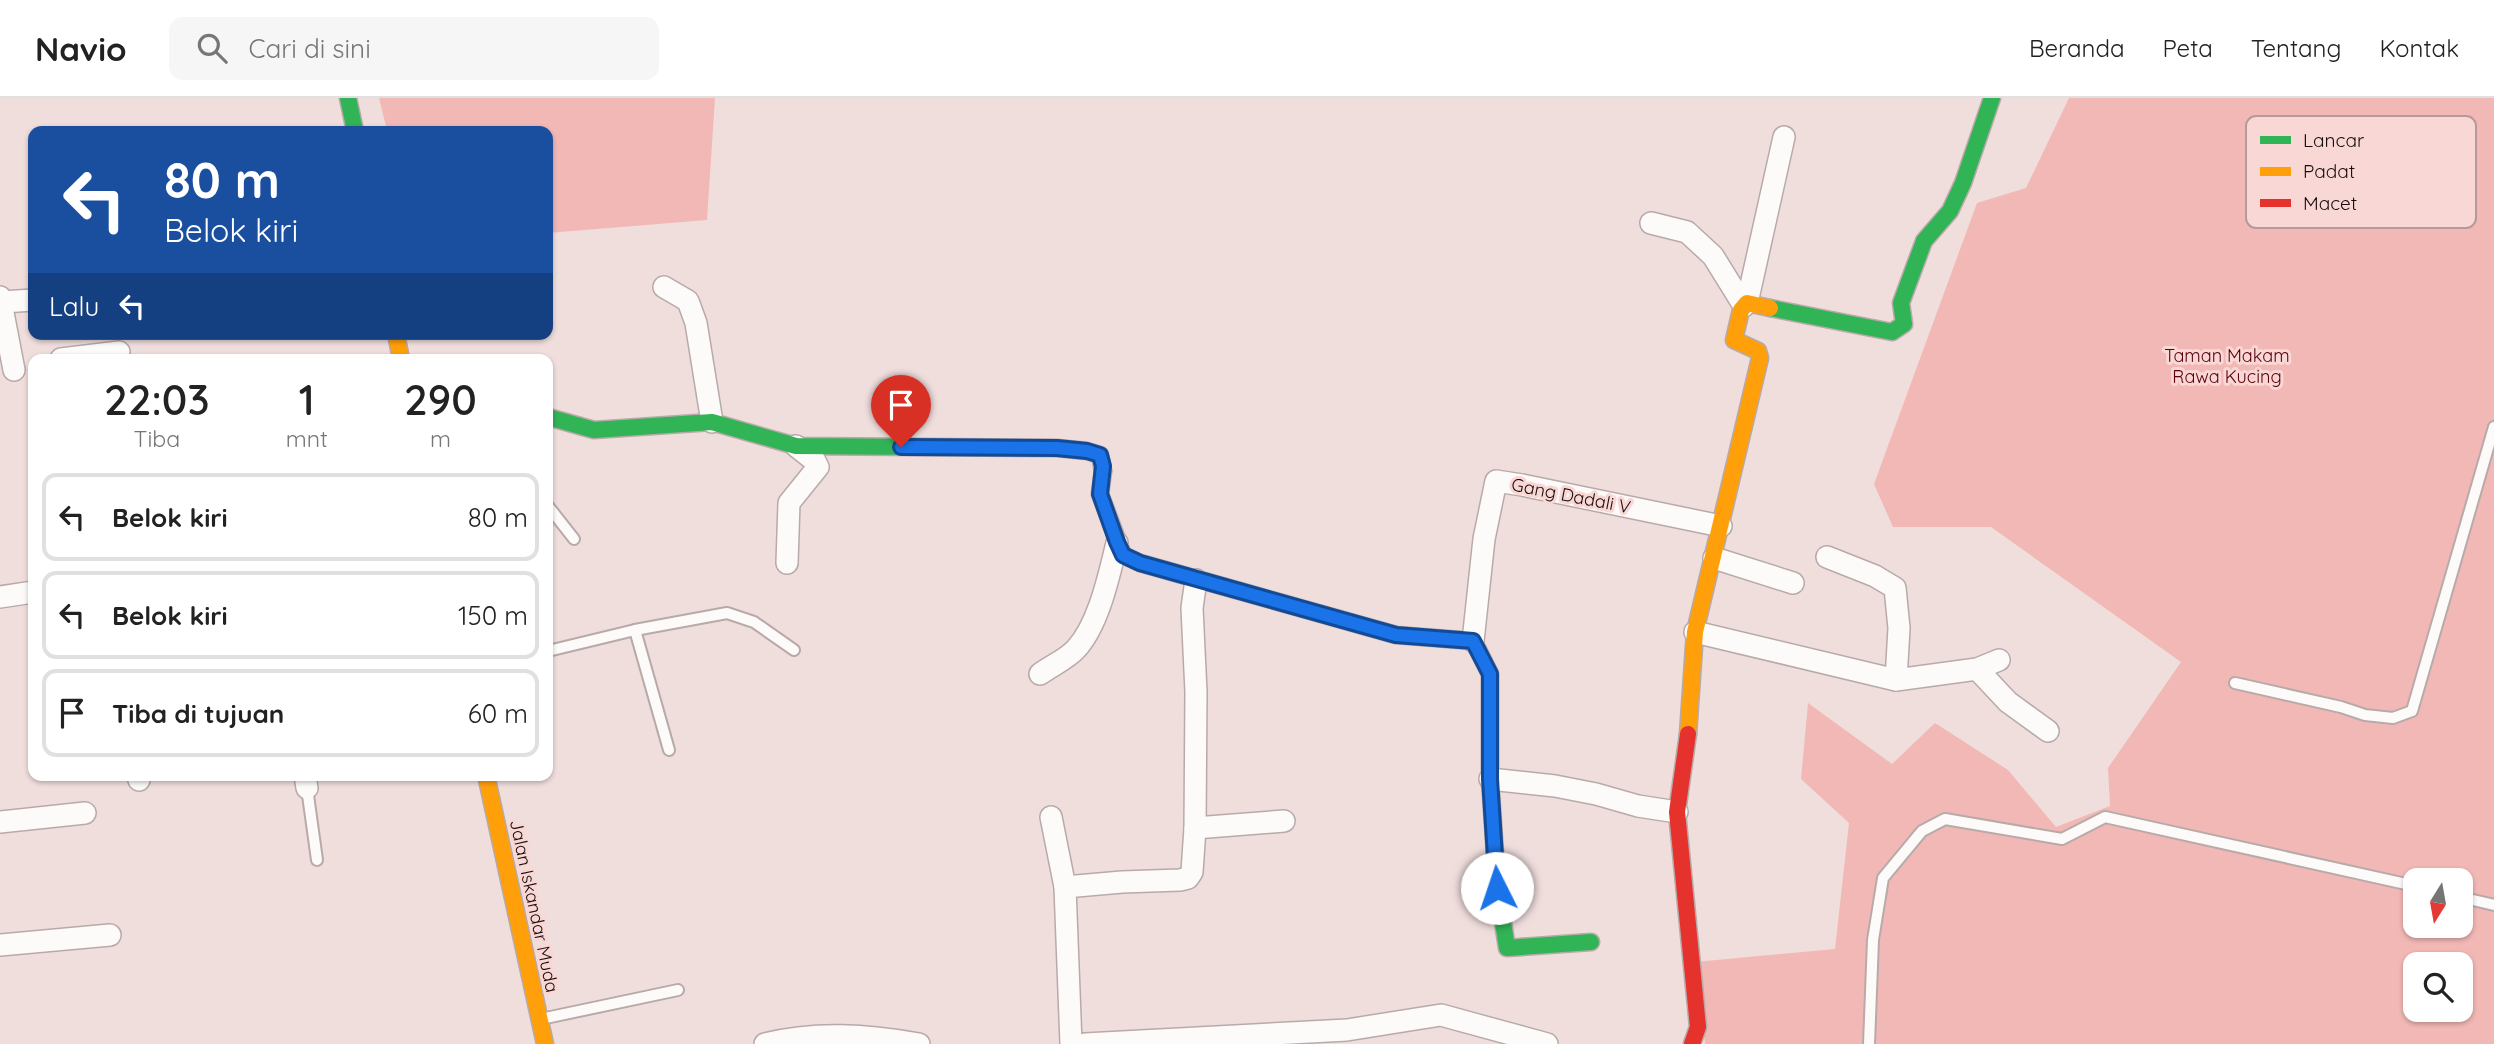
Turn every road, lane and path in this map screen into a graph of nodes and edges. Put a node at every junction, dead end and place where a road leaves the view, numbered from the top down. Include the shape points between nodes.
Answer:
1 (348, 98) edge
2 (1992, 98) edge
3 (354, 126) edge
4 (1784, 136) dead end
5 (1651, 223) dead end
6 (664, 287) dead end
7 (1, 299) edge
8 (28, 300) edge
9 (1745, 304) junction
10 (119, 352) dead end
11 (101, 354) edge
12 (16, 369) edge
13 (553, 418) edge
14 (712, 422) junction
15 (2494, 427) edge
16 (796, 446) junction
17 (553, 512) edge
18 (1721, 526) junction
19 (574, 539) dead end
20 (1117, 542) junction
21 (1827, 557) dead end
22 (1714, 558) junction
23 (787, 563) dead end
24 (1196, 580) junction
25 (1793, 583) dead end
26 (28, 594) edge
27 (0, 597) edge
28 (635, 630) junction
29 (1695, 632) junction
30 (1473, 641) junction
31 (553, 650) edge
32 (794, 650) dead end
33 (1999, 660) dead end
34 (1977, 669) junction
35 (1040, 674) dead end
36 (1896, 680) junction
37 (2235, 683) dead end
38 (2048, 731) dead end
39 (669, 750) dead end
40 (1490, 779) junction
41 (487, 781) edge
42 (306, 782) edge
43 (1677, 812) junction
44 (85, 813) dead end
45 (1051, 817) dead end
46 (1284, 821) dead end
47 (0, 822) edge
48 (1195, 828) junction
49 (317, 860) dead end
50 (2403, 884) edge
51 (1065, 887) junction
52 (2473, 900) edge
53 (2494, 905) edge
54 (110, 936) dead end
55 (1591, 942) dead end
56 (0, 945) edge
57 (678, 990) dead end
58 (538, 1019) junction
59 (1227, 1040) edge
60 (545, 1044) edge
61 (765, 1044) edge
62 (919, 1044) edge
63 (1071, 1044) edge
64 (1085, 1044) edge
65 (1548, 1044) edge
66 (1692, 1044) edge
67 (1869, 1044) edge

1 - 3 street
2 - 9 street via 1950,211 1924,241 1901,303 1904,324 1892,332
4 - 9 street
5 - 9 street via 1687,232 1713,256
6 - 14 street via 688,301 696,323
7 - 8 street
7 - 12 street
9 - 18 street via 1734,340 1758,351 1760,358
10 - 11 street
13 - 14 street via 594,430
14 - 16 street
15 - 37 lane via 2413,711 2393,718 2365,715
16 - 20 street via 1087,451 1100,455 1100,494
16 - 23 street via 818,467 789,503
17 - 19 lane
18 - 22 street
18 - 30 street, Gang Dadali V via 1496,481 1484,538
20 - 24 street via 1123,555
20 - 35 street via 1100,603 1076,650
21 - 36 street via 1895,588 1899,628
22 - 25 street
22 - 29 street
24 - 30 street via 1396,635
24 - 48 street via 1192,608
26 - 27 street
28 - 31 lane
28 - 32 lane via 727,613 754,622
28 - 39 lane
29 - 36 street
29 - 43 street via 1688,742
30 - 40 street via 1490,674
33 - 34 street
34 - 36 street
34 - 38 street via 2008,702
40 - 43 street via 1555,786
40 - 55 street via 1497,888 1507,948
41 - 58 street, Jalan Iskandar Muda
42 - 49 lane
43 - 66 street via 1698,1027
44 - 47 street
45 - 51 street
46 - 48 street
48 - 51 street via 1194,865 1188,878
50 - 67 lane via 2105,817 2062,839 1945,819 1922,831 1883,878 1873,940
51 - 63 street
52 - 53 lane
54 - 56 street
57 - 58 lane
58 - 60 street, Jalan Iskandar Muda
59 - 64 street
59 - 65 street via 1347,1030 1441,1015
61 - 62 street via 794,1036 871,1036

